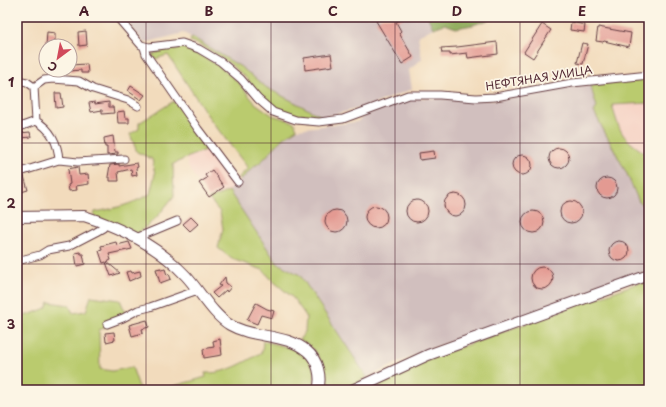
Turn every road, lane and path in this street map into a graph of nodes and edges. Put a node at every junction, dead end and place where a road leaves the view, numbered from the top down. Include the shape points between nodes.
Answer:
1 (117, 17) edge
2 (144, 47) junction
3 (649, 75) edge
4 (17, 80) edge
5 (34, 87) junction
6 (138, 106) dead end
7 (36, 121) junction
8 (17, 128) edge
9 (124, 159) dead end
10 (58, 160) junction
11 (17, 173) edge
12 (238, 182) dead end
13 (17, 217) edge
14 (178, 221) dead end
15 (106, 224) junction
16 (136, 238) junction
17 (17, 261) edge
18 (649, 275) edge
19 (198, 290) junction
20 (107, 324) dead end
21 (318, 390) edge
22 (352, 390) edge

1 - 2 street
2 - 3 street, НЕФТЯНАЯ УЛИЦА via 182,43 199,49 221,62 241,79 273,112 296,120 319,122 343,119 408,94 495,98 572,83
2 - 12 street via 146,54 194,123
4 - 5 street
5 - 6 street via 44,80 52,79 79,82
5 - 7 street
7 - 8 street
7 - 10 street via 50,134 56,144
9 - 10 street via 78,162
10 - 11 street
13 - 15 street via 84,216
14 - 16 street
15 - 16 street
15 - 17 street via 69,246
16 - 19 street via 171,262
18 - 22 street via 428,355
19 - 20 street via 138,310
19 - 21 street via 220,318 230,325 240,330 290,342 308,352 319,370

